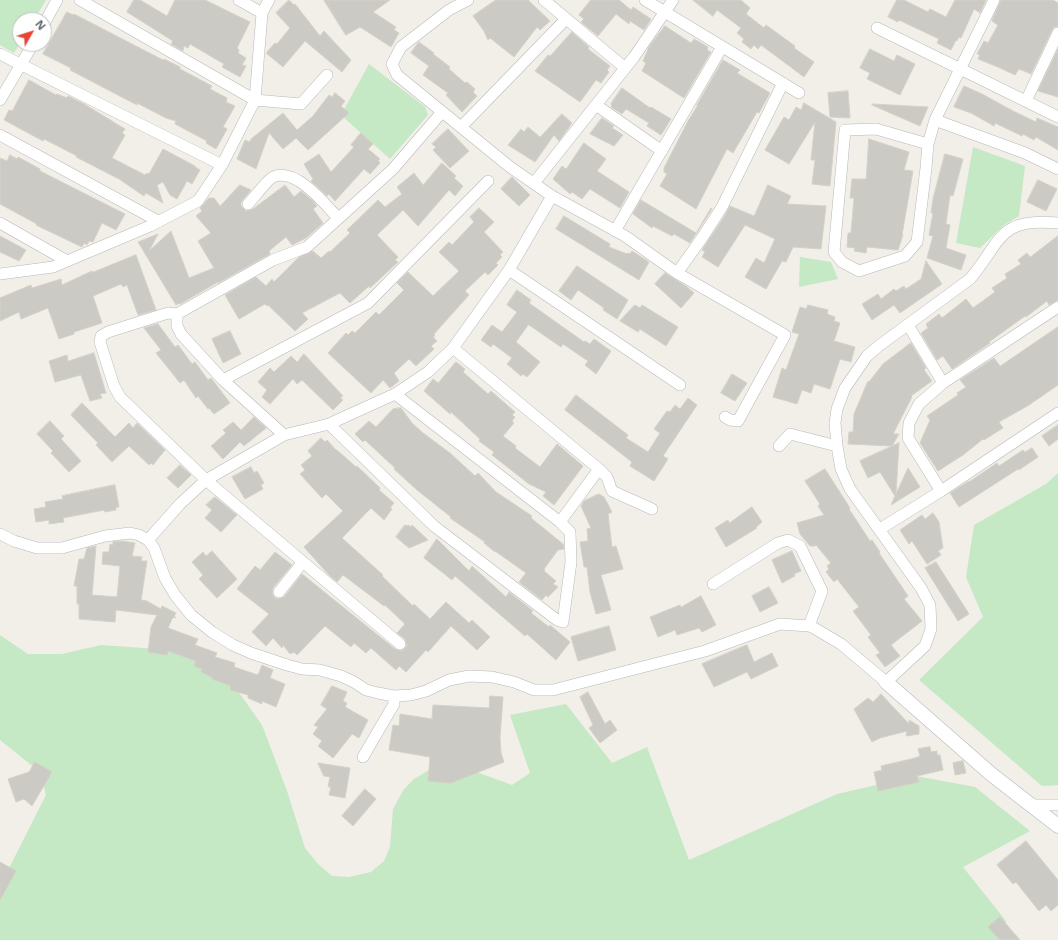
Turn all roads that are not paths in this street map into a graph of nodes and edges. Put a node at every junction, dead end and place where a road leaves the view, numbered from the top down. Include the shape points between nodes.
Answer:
1 (57, 0) edge
2 (80, 0) edge
3 (238, 0) edge
4 (269, 0) edge
5 (468, 0) edge
6 (544, 0) edge
7 (645, 0) edge
8 (673, 0) edge
9 (994, 0) edge
10 (50, 12) edge
11 (664, 12) junction
12 (262, 13) junction
13 (566, 19) junction
14 (877, 28) dead end
15 (1058, 34) edge
16 (722, 47) junction
17 (28, 52) edge
18 (0, 54) edge
19 (21, 65) junction
20 (625, 68) junction
21 (961, 69) junction
22 (327, 75) dead end
23 (783, 83) junction
24 (799, 93) dead end
25 (0, 100) edge
26 (255, 100) junction
27 (1026, 101) junction
28 (596, 105) junction
29 (442, 112) junction
30 (1058, 117) edge
31 (935, 120) junction
32 (461, 127) junction
33 (0, 135) edge
34 (928, 144) junction
35 (662, 152) junction
36 (222, 165) junction
37 (1058, 169) edge
38 (488, 181) dead end
39 (534, 183) junction
40 (552, 196) junction
41 (248, 204) dead end
42 (338, 218) junction
43 (158, 221) junction
44 (0, 223) edge
45 (1058, 223) edge
46 (615, 231) junction
47 (67, 261) junction
48 (509, 270) junction
49 (677, 273) junction
50 (0, 274) edge
51 (1058, 307) edge
52 (177, 314) junction
53 (908, 325) junction
54 (453, 348) junction
55 (223, 380) junction
56 (944, 383) junction
57 (680, 385) dead end
58 (395, 394) junction
59 (1058, 413) edge
60 (725, 417) dead end
61 (329, 424) junction
62 (284, 435) junction
63 (779, 446) dead end
64 (837, 446) junction
65 (599, 469) junction
66 (206, 480) junction
67 (941, 491) junction
68 (652, 509) dead end
69 (560, 522) junction
70 (880, 529) junction
71 (0, 534) edge
72 (148, 540) junction
73 (303, 562) junction
74 (713, 584) dead end
75 (279, 592) dead end
76 (809, 626) junction
77 (400, 644) dead end
78 (886, 682) junction
79 (394, 696) junction
80 (363, 758) dead end
81 (1032, 805) junction
82 (1058, 805) edge
83 (1058, 826) edge

1 - 10 street
2 - 26 street
3 - 12 street
4 - 12 street
5 - 29 street via 449,10 401,47 392,64 397,75
6 - 13 street
7 - 11 street
8 - 11 street
9 - 21 street
11 - 16 street
11 - 20 street
12 - 26 street
13 - 20 street
13 - 32 street
14 - 21 street
15 - 27 street
16 - 23 street
16 - 35 street
17 - 19 street
18 - 19 street
19 - 25 street
19 - 36 street
20 - 28 street
21 - 27 street
21 - 31 street
22 - 26 street via 301,104
23 - 24 street
23 - 49 street via 722,207
26 - 36 street
27 - 30 street
28 - 35 street
28 - 39 street
29 - 32 street
29 - 42 street via 392,169
31 - 34 street
31 - 37 street via 1025,153
32 - 39 street
33 - 43 street
34 - 34 street via 917,242 905,256 859,271 842,262 834,252 845,130 876,129
35 - 46 street
36 - 43 street via 198,201
38 - 55 street via 368,303
39 - 40 street
40 - 46 street
40 - 48 street
41 - 42 street via 273,177 286,175 308,186
42 - 52 street via 307,247 272,260
43 - 47 street
44 - 47 street
45 - 53 street via 1040,222 1018,225 1010,229 1000,237 970,279
46 - 49 street
47 - 50 street via 54,267
48 - 54 street
48 - 57 street
49 - 60 street via 785,334 738,421
51 - 56 street
52 - 55 street via 177,326 181,334
52 - 66 street via 168,313 108,332 102,336 100,342 120,397
53 - 56 street
53 - 64 street via 867,356 845,388 837,408
54 - 58 street via 428,372
54 - 65 street
55 - 62 street
56 - 67 street via 920,404 909,423 908,438
58 - 61 street
58 - 69 street
59 - 67 street
61 - 62 street
61 - 69 street via 434,526 563,622 571,562 570,532
62 - 66 street
63 - 64 street via 790,434
64 - 70 street via 841,469 850,489
65 - 68 street via 607,478 612,490
65 - 69 street
66 - 72 street via 180,504
66 - 73 street
67 - 70 street
70 - 78 street via 930,605 931,629 925,646
71 - 72 street via 37,548 62,548 105,536 130,533
72 - 79 street via 175,595 191,615 217,635 251,653 302,669 320,670 341,676 366,690
73 - 75 street
73 - 77 street
74 - 76 street via 778,543 788,540 800,546 822,591
76 - 78 street via 840,644
76 - 79 street via 780,624 705,651 553,690 534,690 492,677 469,676 449,680 411,695
78 - 81 street via 991,774
79 - 80 street via 394,704
81 - 82 street
81 - 83 street

